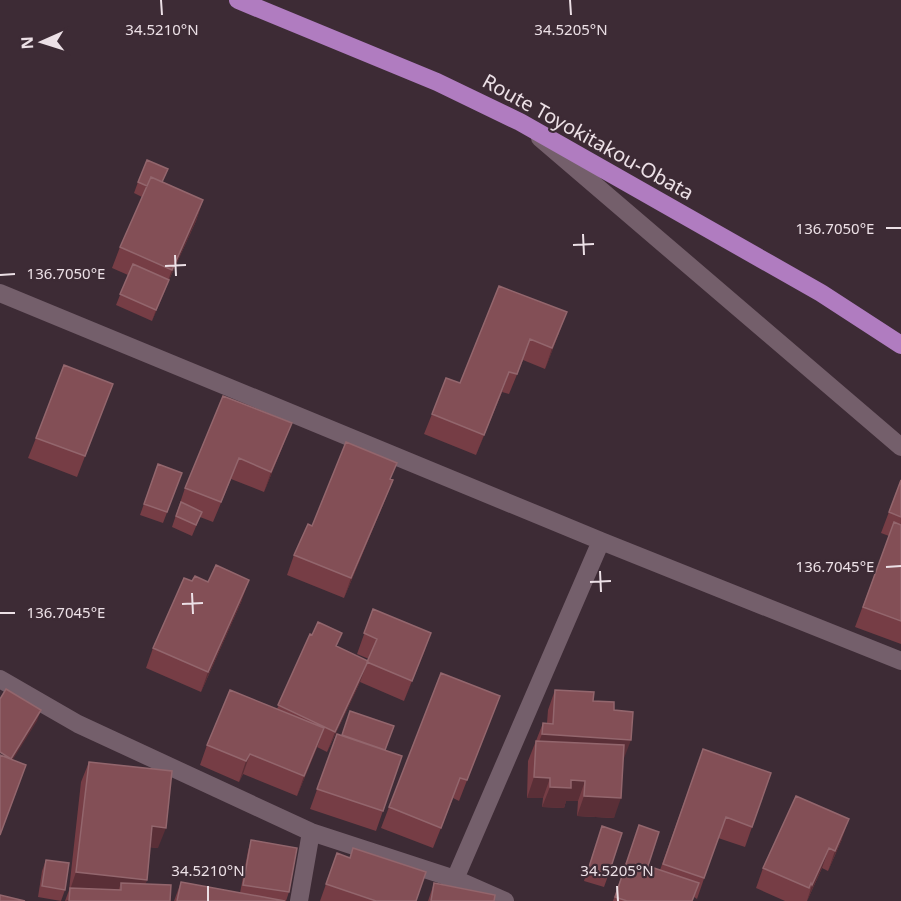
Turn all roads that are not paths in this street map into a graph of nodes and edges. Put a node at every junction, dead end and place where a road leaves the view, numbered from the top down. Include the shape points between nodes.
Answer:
1 (238, 0) edge
2 (520, 122) junction
3 (0, 293) edge
4 (901, 345) edge
5 (901, 447) edge
6 (601, 541) junction
7 (901, 661) edge
8 (0, 678) edge
9 (311, 832) junction
10 (455, 879) junction
11 (299, 901) edge
12 (505, 901) edge

1 - 2 main road, Route Toyokitakou-Obata via 437,82
2 - 4 main road, Route Toyokitakou-Obata via 821,293
2 - 5 street
3 - 6 street
6 - 7 street
6 - 10 street
8 - 9 street via 78,724
9 - 10 street
9 - 11 street
10 - 12 street

